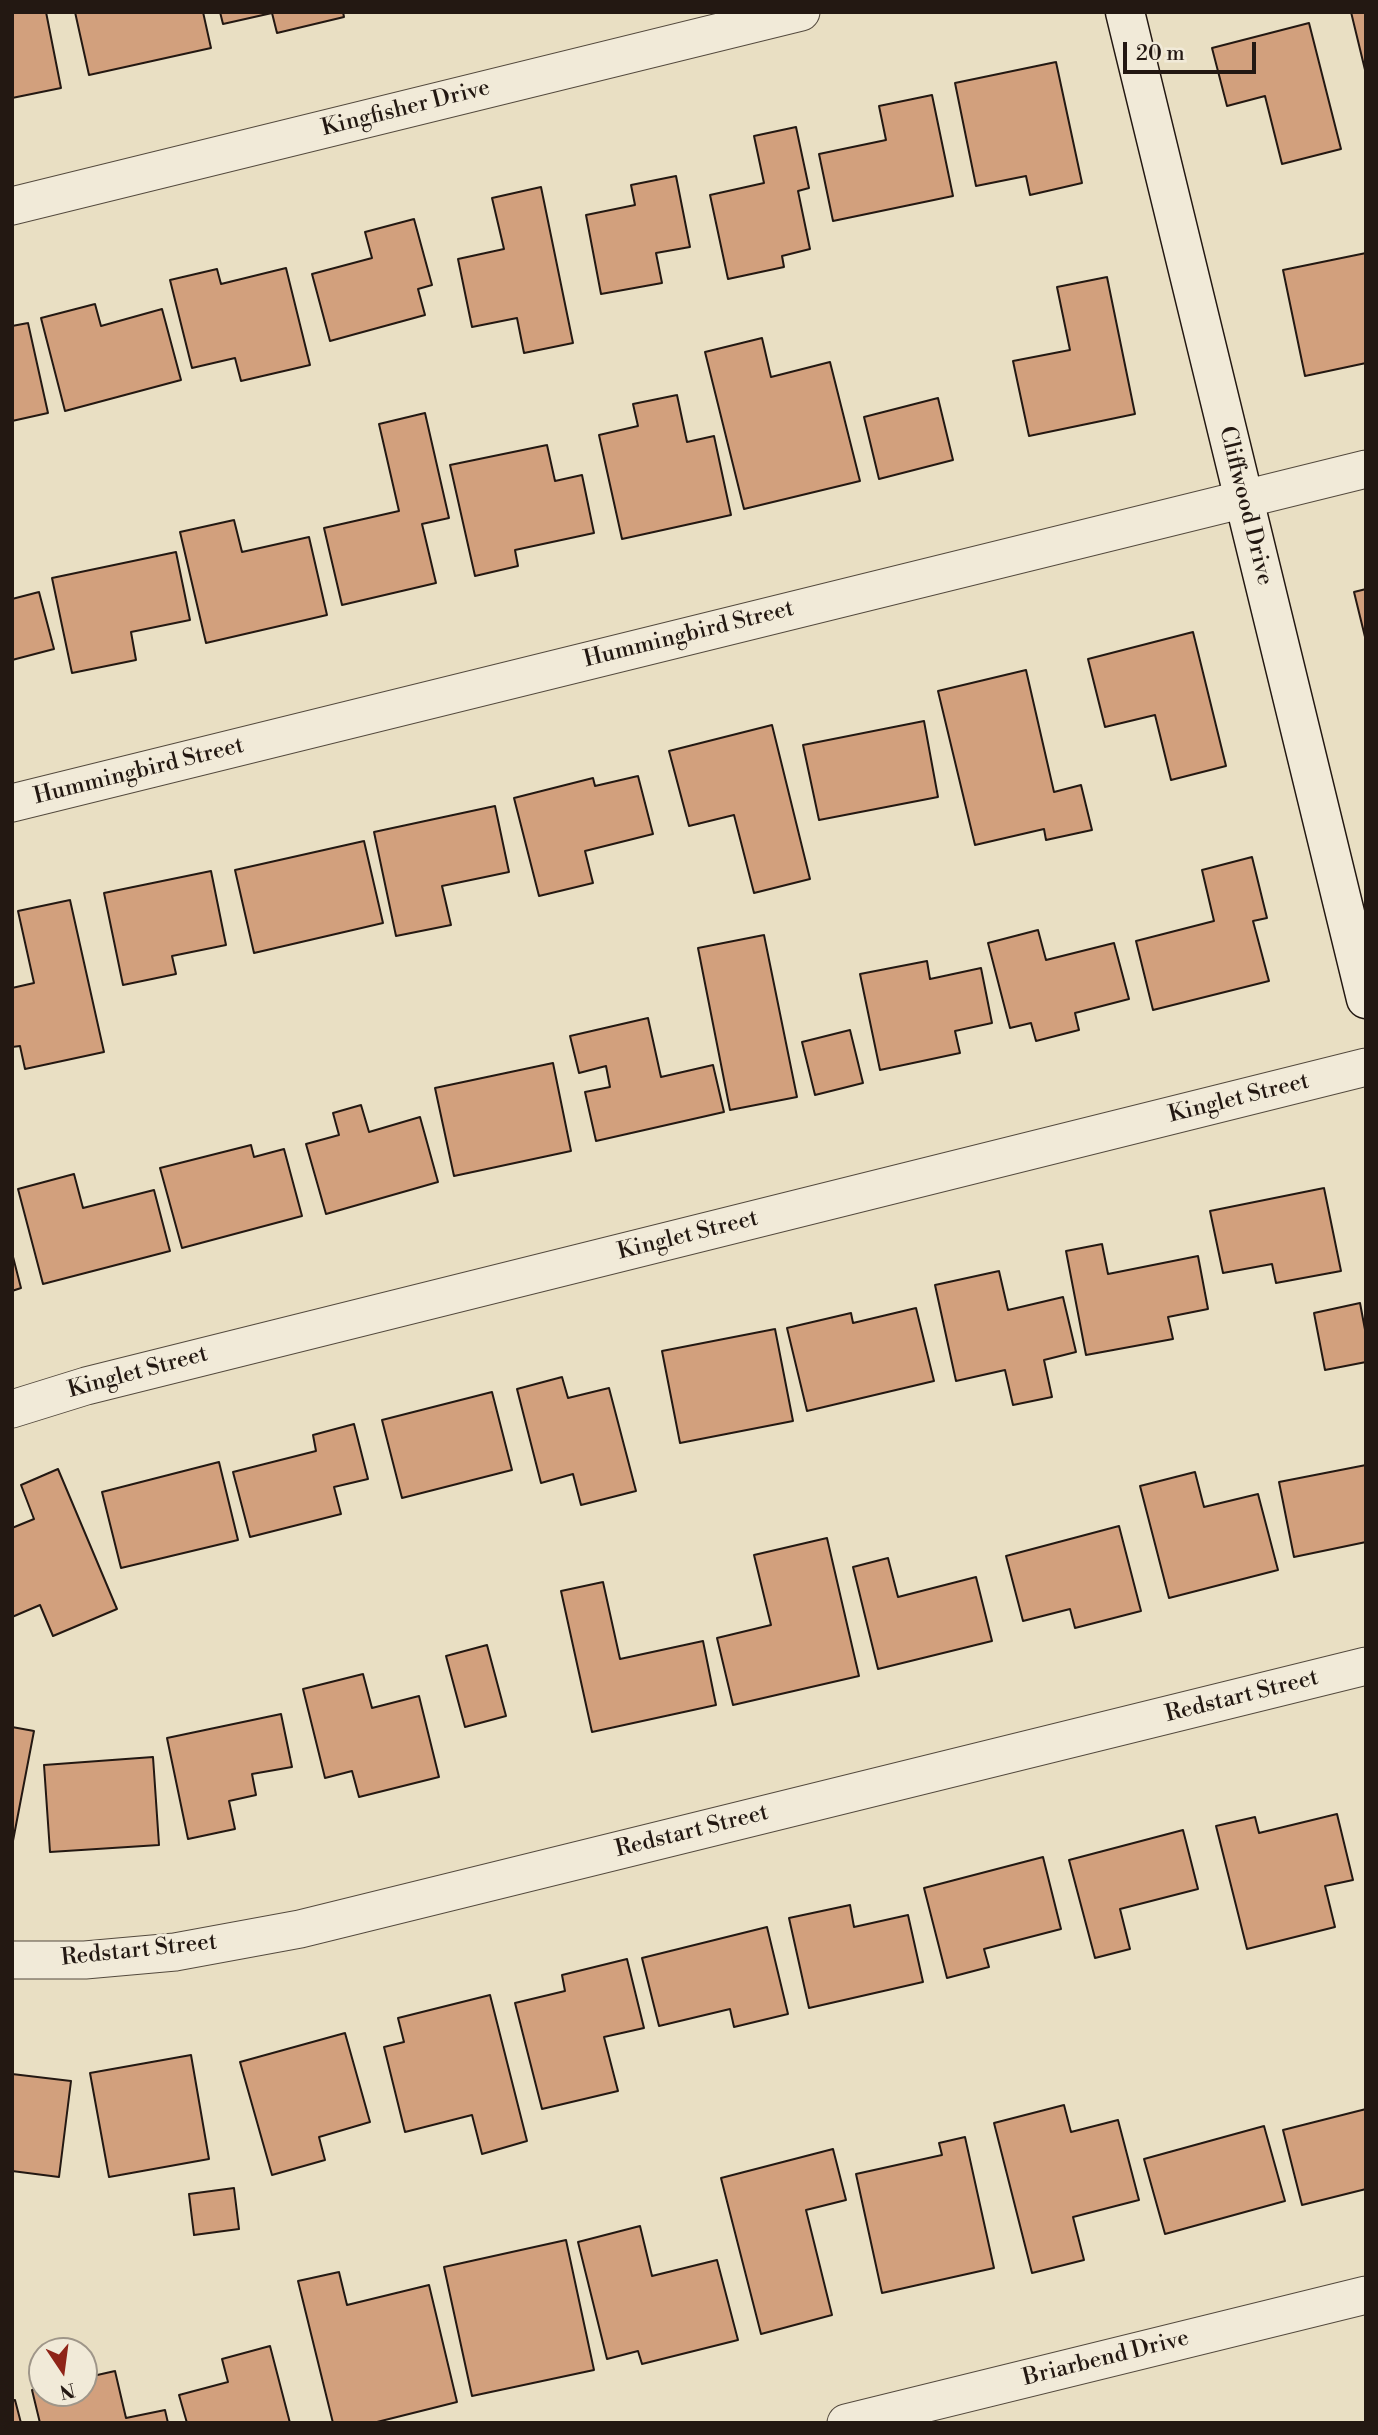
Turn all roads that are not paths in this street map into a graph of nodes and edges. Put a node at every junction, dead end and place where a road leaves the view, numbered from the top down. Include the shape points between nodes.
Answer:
1 (801, 12) edge
2 (1125, 12) edge
3 (12, 206) edge
4 (1366, 469) edge
5 (1243, 498) junction
6 (12, 803) edge
7 (1366, 999) edge
8 (1366, 1067) edge
9 (12, 1409) edge
10 (1366, 1667) edge
11 (12, 1960) edge
12 (1366, 2295) edge
13 (846, 2423) edge

1 - 3 street, Kingfisher Drive
2 - 5 street, Cliffwood Drive
4 - 5 street, Hummingbird Street
5 - 6 street, Hummingbird Street
5 - 7 street, Cliffwood Drive
8 - 9 street, Kinglet Street via 99,1382
10 - 11 street, Redstart Street via 300,1929 176,1952 85,1961
12 - 13 street, Briarbend Drive

